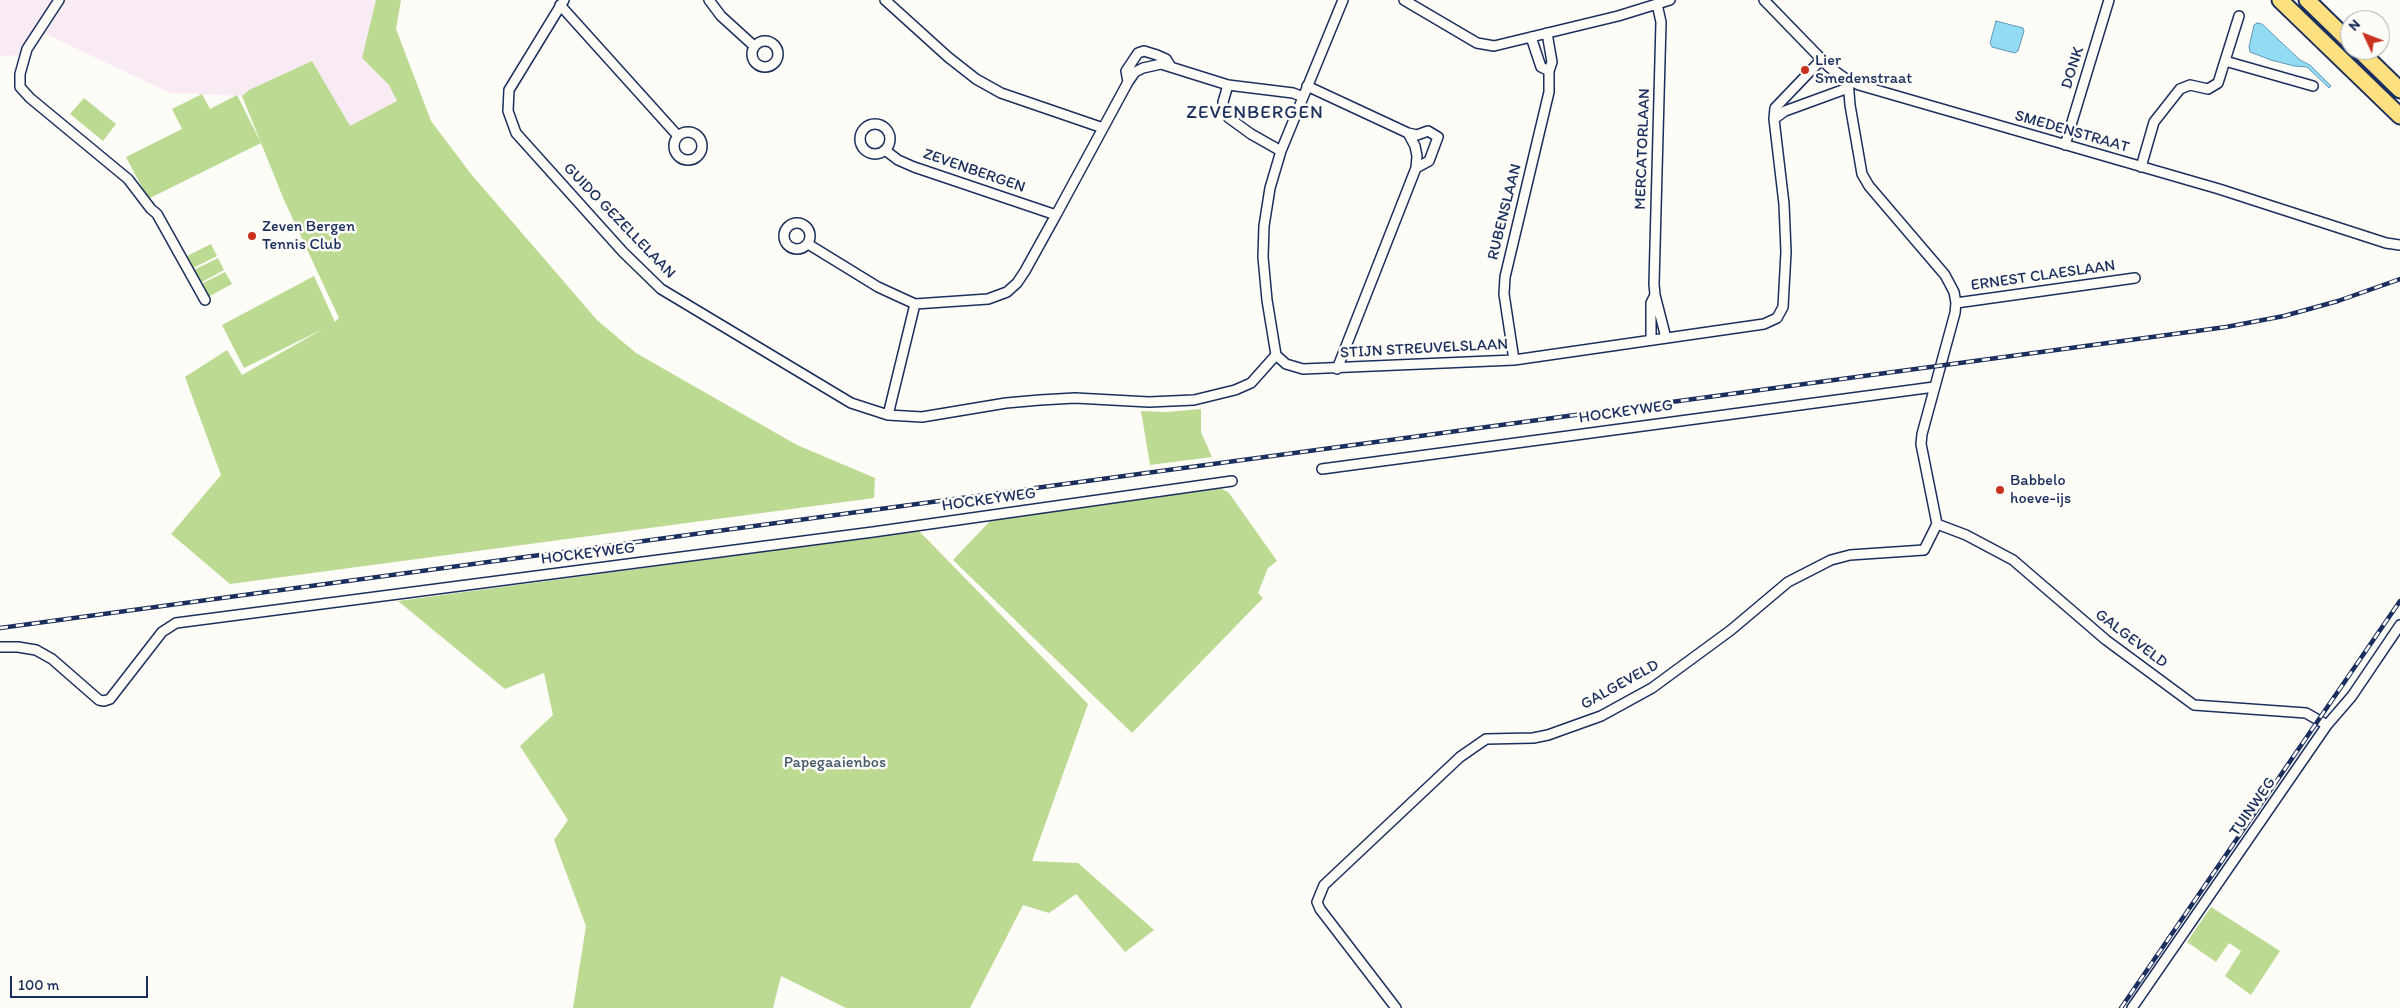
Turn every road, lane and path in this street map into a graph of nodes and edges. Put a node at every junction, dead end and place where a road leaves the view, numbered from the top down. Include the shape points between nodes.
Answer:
1 (59, 0) edge
2 (709, 0) edge
3 (885, 0) edge
4 (1343, 0) edge
5 (1404, 0) edge
6 (1670, 0) edge
7 (1764, 0) edge
8 (2109, 0) edge
9 (2280, 0) edge
10 (2307, 0) edge
11 (562, 3) edge
12 (1657, 4) junction
13 (2239, 16) dead end
14 (2340, 32) edge
15 (1546, 33) junction
16 (1531, 37) junction
17 (754, 46) dead end
18 (1821, 60) junction
19 (2369, 60) edge
20 (2225, 61) junction
21 (1171, 67) junction
22 (1549, 71) junction
23 (1128, 82) junction
24 (1848, 84) junction
25 (1228, 85) junction
26 (1307, 86) junction
27 (2313, 86) dead end
28 (2400, 90) edge
29 (1302, 97) junction
30 (2400, 116) edge
31 (1774, 119) junction
32 (1102, 128) junction
33 (1408, 133) junction
34 (678, 136) dead end
35 (2065, 146) junction
36 (885, 150) dead end
37 (1281, 151) junction
38 (2141, 167) junction
39 (1416, 168) junction
40 (1056, 214) junction
41 (808, 244) dead end
42 (2400, 245) edge
43 (2135, 278) dead end
44 (1655, 296) junction
45 (205, 300) dead end
46 (1956, 303) junction
47 (914, 304) junction
48 (1666, 338) junction
49 (1651, 340) junction
50 (1276, 355) junction
51 (1514, 360) junction
52 (1337, 369) junction
53 (1934, 387) junction
54 (888, 415) junction
55 (1322, 469) dead end
56 (1232, 481) dead end
57 (1937, 524) junction
58 (2400, 625) edge
59 (0, 647) edge
60 (2327, 725) junction
61 (1396, 1008) edge
62 (2132, 1008) edge

1 - 45 street via 27,48 20,86 30,98 128,179 157,214
2 - 17 street via 721,16
3 - 32 street via 976,79 1001,93
4 - 26 street
5 - 16 street via 1483,45 1494,46
6 - 12 street
7 - 18 street, SMEDENSTRAAT
8 - 35 street, DONK
9 - 30 highway
10 - 14 highway
11 - 34 street, GUIDO GEZELLELAAN
11 - 54 street, GUIDO GEZELLELAAN via 509,90 508,111 516,133 623,252 661,289 851,403
12 - 15 street
12 - 44 street, MERCATORLAAN via 1662,22
13 - 20 street
15 - 16 street
15 - 22 street, RUBENSLAAN via 1552,62
16 - 22 street via 1541,67
18 - 24 street, SMEDENSTRAAT
18 - 31 street via 1775,108
19 - 28 highway
20 - 27 street
20 - 38 street via 2218,83 2208,90 2190,84 2180,88 2154,122
21 - 23 street via 1153,64 1135,72
21 - 23 street via 1166,59 1157,55 1144,51 1138,53 1126,71
21 - 25 street
22 - 51 street, RUBENSLAAN via 1549,92 1505,277 1504,294
23 - 32 street
24 - 31 street via 1785,111
24 - 35 street, SMEDENSTRAAT
24 - 46 street, ERNEST CLAESLAAN via 1862,174 1868,186 1945,275
25 - 29 street via 1293,92
25 - 37 street via 1223,102 1229,118
26 - 29 street
26 - 33 street
29 - 37 street
31 - 48 street, STIJN STREUVELSLAAN via 1784,204 1783,307 1777,318 1764,324
32 - 40 street
33 - 39 street via 1415,146
33 - 39 street via 1417,135 1428,131 1438,137 1430,161
35 - 38 street, SMEDENSTRAAT
36 - 40 street, ZEVENBERGEN via 914,168
37 - 50 street via 1270,188 1264,230 1265,284
38 - 42 street, SMEDENSTRAAT
39 - 52 street
40 - 47 street via 1017,283 1007,292 988,299
41 - 47 street
43 - 46 street, ERNEST CLAESLAAN
44 - 48 street, MERCATORLAAN
44 - 49 street, MERCATORLAAN
46 - 53 street, ERNEST CLAESLAAN
47 - 54 street
48 - 49 street, STIJN STREUVELSLAAN
49 - 51 street, STIJN STREUVELSLAAN
50 - 52 street, STIJN STREUVELSLAAN via 1286,364 1303,369
50 - 54 street via 1251,383 1194,400 1149,402 1074,398 1006,403 922,417
51 - 52 street, STIJN STREUVELSLAAN
53 - 55 street, HOCKEYWEG
53 - 57 street via 1921,444
56 - 59 street, HOCKEYWEG via 176,623 162,632 110,699 104,701 36,650
57 - 60 street, GALGEVELD via 2013,560 2106,640 2194,704 2306,713
57 - 61 street, GALGEVELD via 1924,550 1841,556 1788,582 1731,630 1652,688 1601,716 1540,736 1486,739 1445,771 1324,885 1317,902
58 - 60 street, TUINWEG via 2352,696
60 - 62 street, TUINWEG

